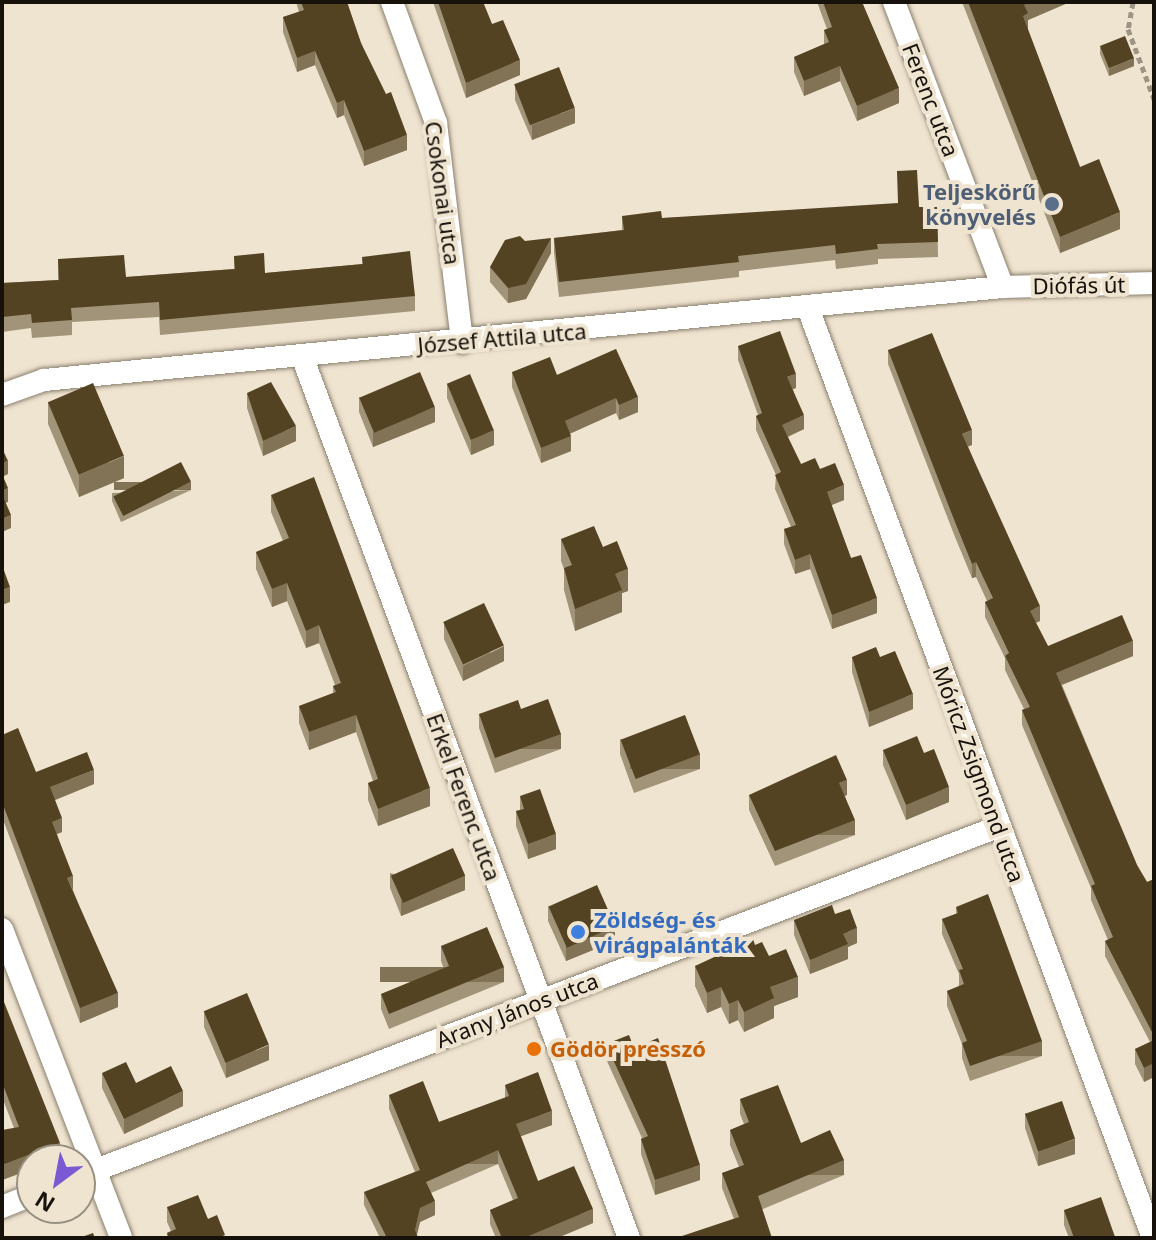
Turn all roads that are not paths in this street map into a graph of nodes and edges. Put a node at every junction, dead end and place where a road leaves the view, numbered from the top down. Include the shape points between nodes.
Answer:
1 (392, 2) edge
2 (894, 2) edge
3 (1154, 283) edge
4 (1003, 287) junction
5 (808, 308) junction
6 (462, 342) junction
7 (302, 356) junction
8 (2, 395) edge
9 (998, 827) junction
10 (2, 929) edge
11 (539, 1002) junction
12 (77, 1144) edge
13 (96, 1171) edge
14 (96, 1191) edge
15 (121, 1238) edge
16 (629, 1238) edge
17 (1153, 1238) edge

1 - 6 street, Csokonai utca via 436,123
2 - 4 street, Ferenc utca
3 - 4 street, Diófás út
4 - 5 street, József Attila utca
5 - 6 street, József Attila utca
5 - 9 street, Móricz Zsigmond utca
6 - 7 street, József Attila utca
7 - 8 street, József Attila utca via 44,380
7 - 11 street, Erkel Ferenc utca
9 - 11 street, Arany János utca
9 - 17 street, Móricz Zsigmond utca
10 - 12 street
11 - 13 street, Arany János utca
11 - 16 street, Erkel Ferenc utca
14 - 15 street

